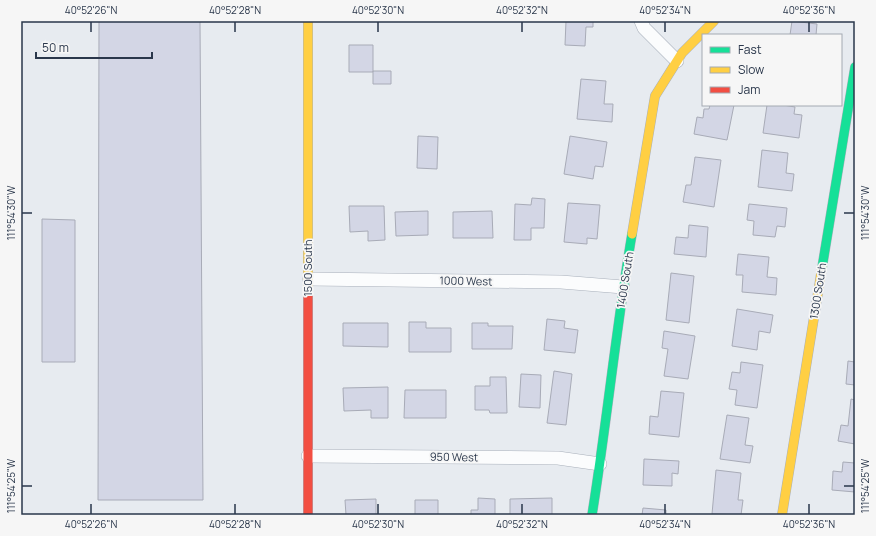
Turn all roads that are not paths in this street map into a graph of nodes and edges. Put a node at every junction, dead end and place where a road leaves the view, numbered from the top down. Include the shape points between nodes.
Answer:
1 (308, 21) edge
2 (641, 21) edge
3 (714, 21) edge
4 (680, 57) junction
5 (855, 67) edge
6 (309, 279) junction
7 (623, 287) junction
8 (308, 456) junction
9 (600, 464) junction
10 (308, 515) edge
11 (592, 515) edge
12 (782, 515) edge

1 - 6 street, 1500 South
2 - 4 street via 644,28
3 - 4 street, 1400 South
4 - 7 street, 1400 South via 655,96
5 - 12 street, 1300 South
6 - 7 street, 1000 West via 561,282
6 - 8 street, 1500 South
7 - 9 street, 1400 South
8 - 9 street, 950 West via 558,458
8 - 10 street, 1500 South
9 - 11 street, 1400 South

